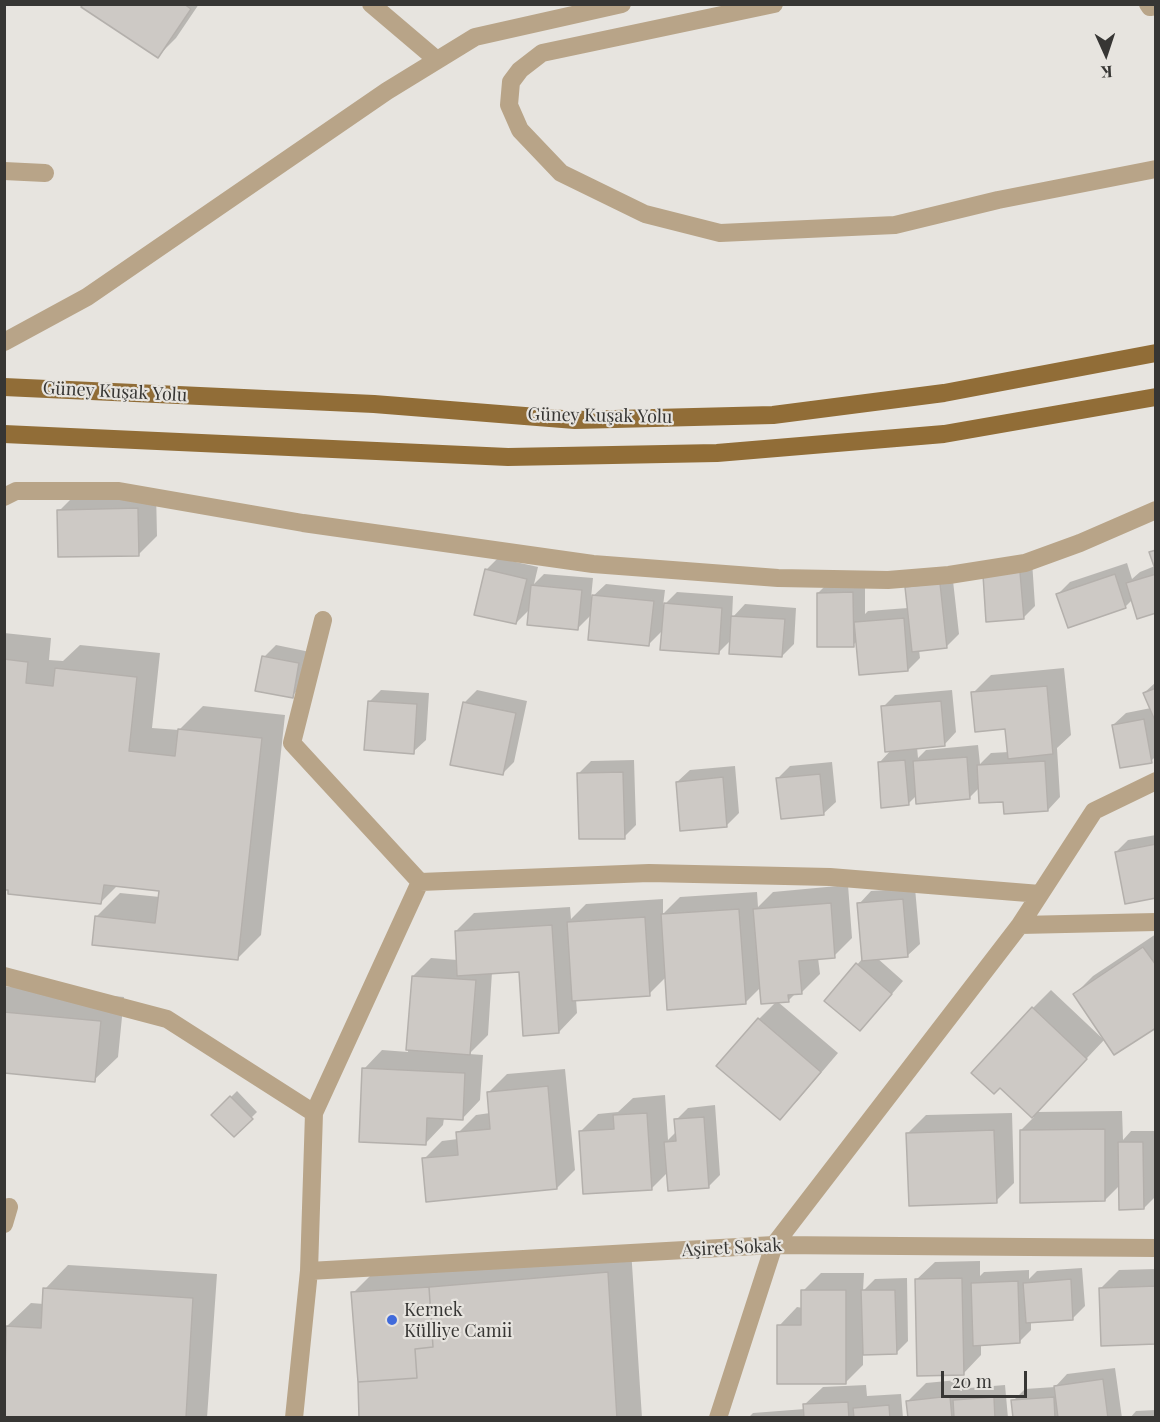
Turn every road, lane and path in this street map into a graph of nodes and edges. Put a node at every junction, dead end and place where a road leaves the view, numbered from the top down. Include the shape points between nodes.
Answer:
1 (371, 4) edge
2 (622, 4) edge
3 (774, 4) edge
4 (1148, 4) edge
5 (1155, 6) edge
6 (437, 60) junction
7 (1155, 169) edge
8 (4, 171) edge
9 (45, 173) dead end
10 (4, 342) edge
11 (1155, 353) edge
12 (4, 387) edge
13 (1155, 397) edge
14 (4, 435) edge
15 (4, 497) edge
16 (1155, 510) edge
17 (323, 620) dead end
18 (1155, 781) edge
19 (420, 882) junction
20 (1040, 894) junction
21 (1155, 922) edge
22 (1020, 925) junction
23 (4, 976) edge
24 (314, 1113) junction
25 (774, 1245) junction
26 (1155, 1248) edge
27 (309, 1271) junction
28 (294, 1418) edge
29 (718, 1418) edge

1 - 6 street
2 - 6 street via 475,37
3 - 7 street via 542,53 511,82 509,105 520,130 561,173 645,214 720,233 896,225
4 - 5 street
6 - 10 street via 387,90 87,297
8 - 9 street
11 - 12 main road, Güney Kuşak Yolu via 944,393 773,415 575,420 374,404
13 - 14 main road, Güney Kuşak Yolu via 944,434 717,453 508,456
15 - 16 street via 16,491 119,491 303,523 593,564 778,578 888,580 1025,563
17 - 19 street via 292,743
18 - 20 street via 1094,811
19 - 20 street via 705,874 830,877
19 - 24 street
20 - 22 street
21 - 22 street
22 - 25 street
23 - 24 street via 167,1019
24 - 27 street
25 - 26 street, Aşiret Sokak
25 - 27 street, Aşiret Sokak
25 - 29 street
27 - 28 street

